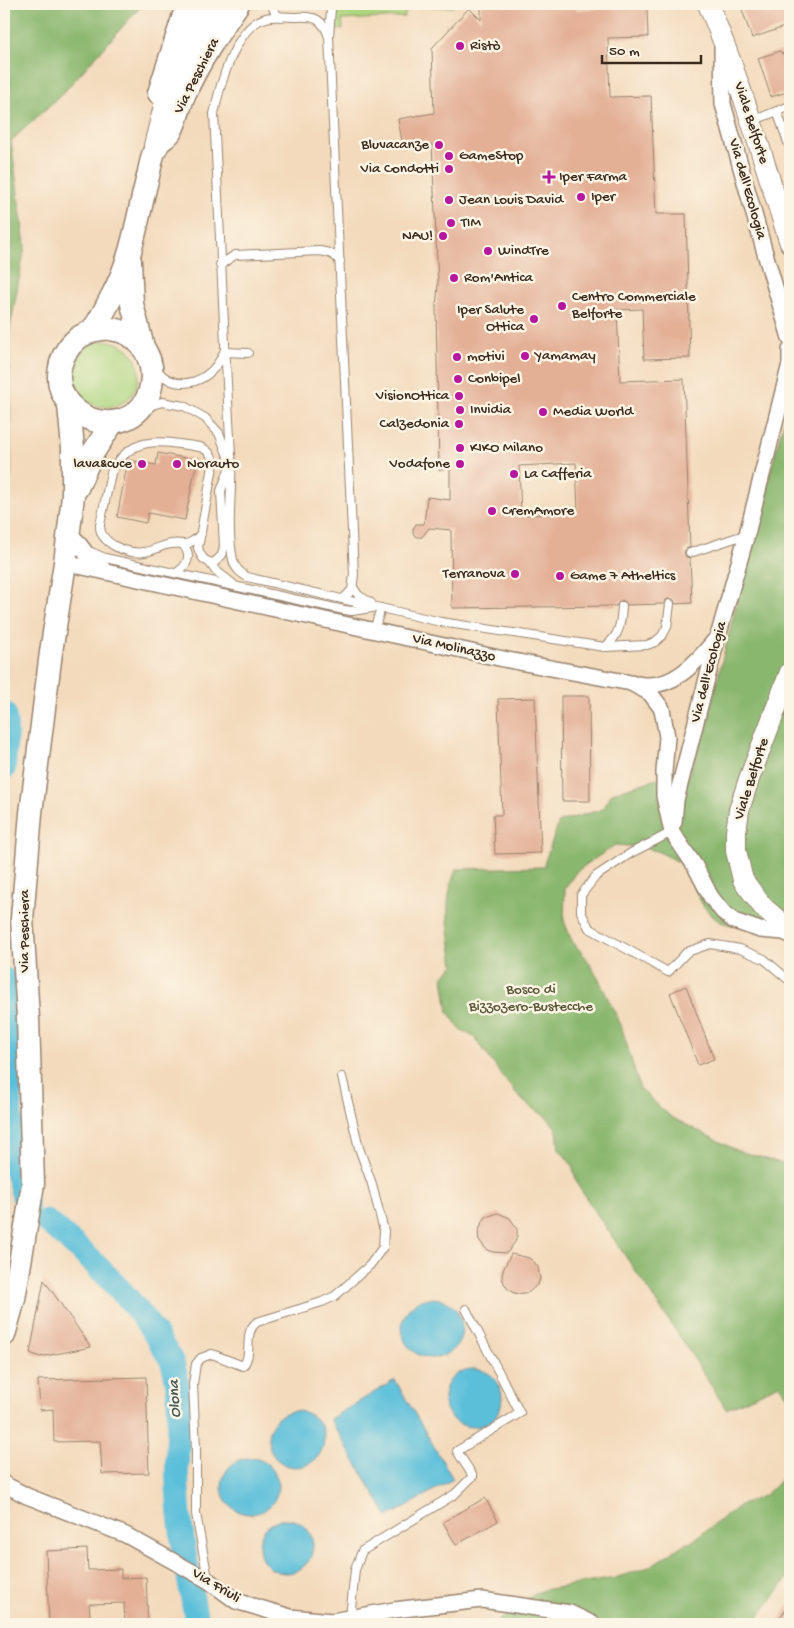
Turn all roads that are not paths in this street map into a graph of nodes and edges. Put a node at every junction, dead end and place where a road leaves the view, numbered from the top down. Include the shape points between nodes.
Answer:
1 (192, 4) edge
2 (215, 4) edge
3 (238, 4) edge
4 (271, 4) edge
5 (333, 4) edge
6 (708, 4) edge
7 (281, 17) junction
8 (329, 37) junction
9 (722, 37) junction
10 (790, 106) edge
11 (777, 111) junction
12 (750, 121) junction
13 (156, 146) junction
14 (790, 148) edge
15 (790, 243) edge
16 (130, 257) junction
17 (340, 261) junction
18 (220, 265) junction
19 (91, 331) junction
20 (790, 338) edge
21 (790, 350) edge
22 (224, 352) junction
23 (248, 353) dead end
24 (147, 355) junction
25 (70, 405) junction
26 (138, 410) junction
27 (112, 422) junction
28 (231, 462) junction
29 (73, 496) junction
30 (73, 533) junction
31 (201, 534) junction
32 (747, 534) junction
33 (183, 545) junction
34 (690, 553) dead end
35 (209, 562) junction
36 (65, 563) junction
37 (176, 573) junction
38 (116, 574) junction
39 (353, 587) junction
40 (244, 588) junction
41 (343, 599) junction
42 (670, 604) dead end
43 (622, 606) dead end
44 (379, 608) junction
45 (374, 630) junction
46 (718, 637) junction
47 (605, 647) junction
48 (790, 672) edge
49 (631, 683) junction
50 (672, 832) junction
51 (790, 930) edge
52 (790, 935) edge
53 (790, 981) edge
54 (342, 1077) dead end
55 (466, 1309) dead end
56 (4, 1335) edge
57 (4, 1484) edge
58 (4, 1491) edge
59 (27, 1496) junction
60 (205, 1579) junction
61 (350, 1618) junction
62 (593, 1624) edge

1 - 13 main road, Via Peschiera via 184,15 148,134
2 - 13 highway via 183,59
3 - 13 main road, Via Peschiera via 198,68 171,132
4 - 7 lane
5 - 8 lane
6 - 9 main road, Viale Belforte
7 - 8 lane via 309,16 326,28
7 - 18 lane via 264,18 248,30 226,70 217,99 214,114
8 - 17 lane
9 - 12 main road, Viale Belforte
9 - 20 street, Via dell'Ecologia via 723,104
10 - 11 lane
11 - 12 lane
11 - 14 lane
12 - 15 main road, Viale Belforte
13 - 16 main road, Via Peschiera
16 - 19 main road, Via Peschiera
16 - 24 main road, Via Peschiera via 132,304
17 - 18 lane via 329,252 319,251 235,255
17 - 39 lane
18 - 22 lane
19 - 24 main road via 110,329 129,335
19 - 25 main road, Via Peschiera via 78,338 61,362 62,392
21 - 32 street, Via dell'Ecologia via 790,364
22 - 23 lane
22 - 24 lane via 213,372 192,382 168,379 160,374
22 - 28 lane
24 - 26 main road, Via Peschiera via 153,380 148,396
25 - 27 main road via 82,416
25 - 29 main road, Via Peschiera
26 - 27 main road
26 - 28 lane via 162,402 184,406 206,418 219,433
27 - 29 main road, Via Peschiera via 92,454
28 - 35 lane via 221,491 224,546 222,555 214,563
28 - 41 lane via 230,522 234,565 239,572 247,577
29 - 30 main road, Via Peschiera
30 - 36 main road, Via Peschiera
30 - 37 lane via 93,553 105,558
30 - 38 street, Via Molinazzo via 100,568
31 - 33 lane
31 - 33 lane via 214,461 211,454 200,447 156,442 136,447 125,454 111,473 100,534 110,544 136,553 174,543
31 - 35 lane via 198,548 204,560
32 - 34 lane
32 - 46 street, Via dell'Ecologia
33 - 37 lane via 188,560
35 - 40 lane via 229,581
36 - 38 street, Via Molinazzo
36 - 56 main road, Via Peschiera via 32,804 22,919 33,1184 14,1299
37 - 40 lane
38 - 45 street, Via Molinazzo
39 - 41 lane
39 - 44 lane via 358,595
40 - 44 lane via 352,611
41 - 44 lane
42 - 47 lane via 668,627 655,642
43 - 47 lane via 618,632
44 - 45 lane
44 - 47 lane via 466,627
45 - 49 street, Via Molinazzo
46 - 49 street via 674,680 658,685
46 - 50 street, Via dell'Ecologia via 676,800
48 - 51 main road, Viale Belforte via 749,779 736,832 736,851 743,880 763,907
49 - 50 street, Via Molinazzo via 650,693 662,708 666,737 664,796
50 - 52 street via 723,912 734,921 760,930
50 - 53 lane via 596,876 581,894 581,912 589,928 668,972 687,952 710,944 740,949 764,960
54 - 60 lane via 384,1231 383,1247 370,1265 335,1296 252,1326 243,1366 212,1354 196,1364 193,1384 196,1514
55 - 61 lane via 520,1413 457,1451 472,1476 455,1494 362,1550
57 - 59 street, Via Friuli
58 - 59 street, Via Friuli
59 - 60 street, Via Friuli via 126,1535
60 - 61 street, Via Friuli via 236,1601 290,1618 332,1621
61 - 62 street, Via Friuli via 482,1600 570,1612

